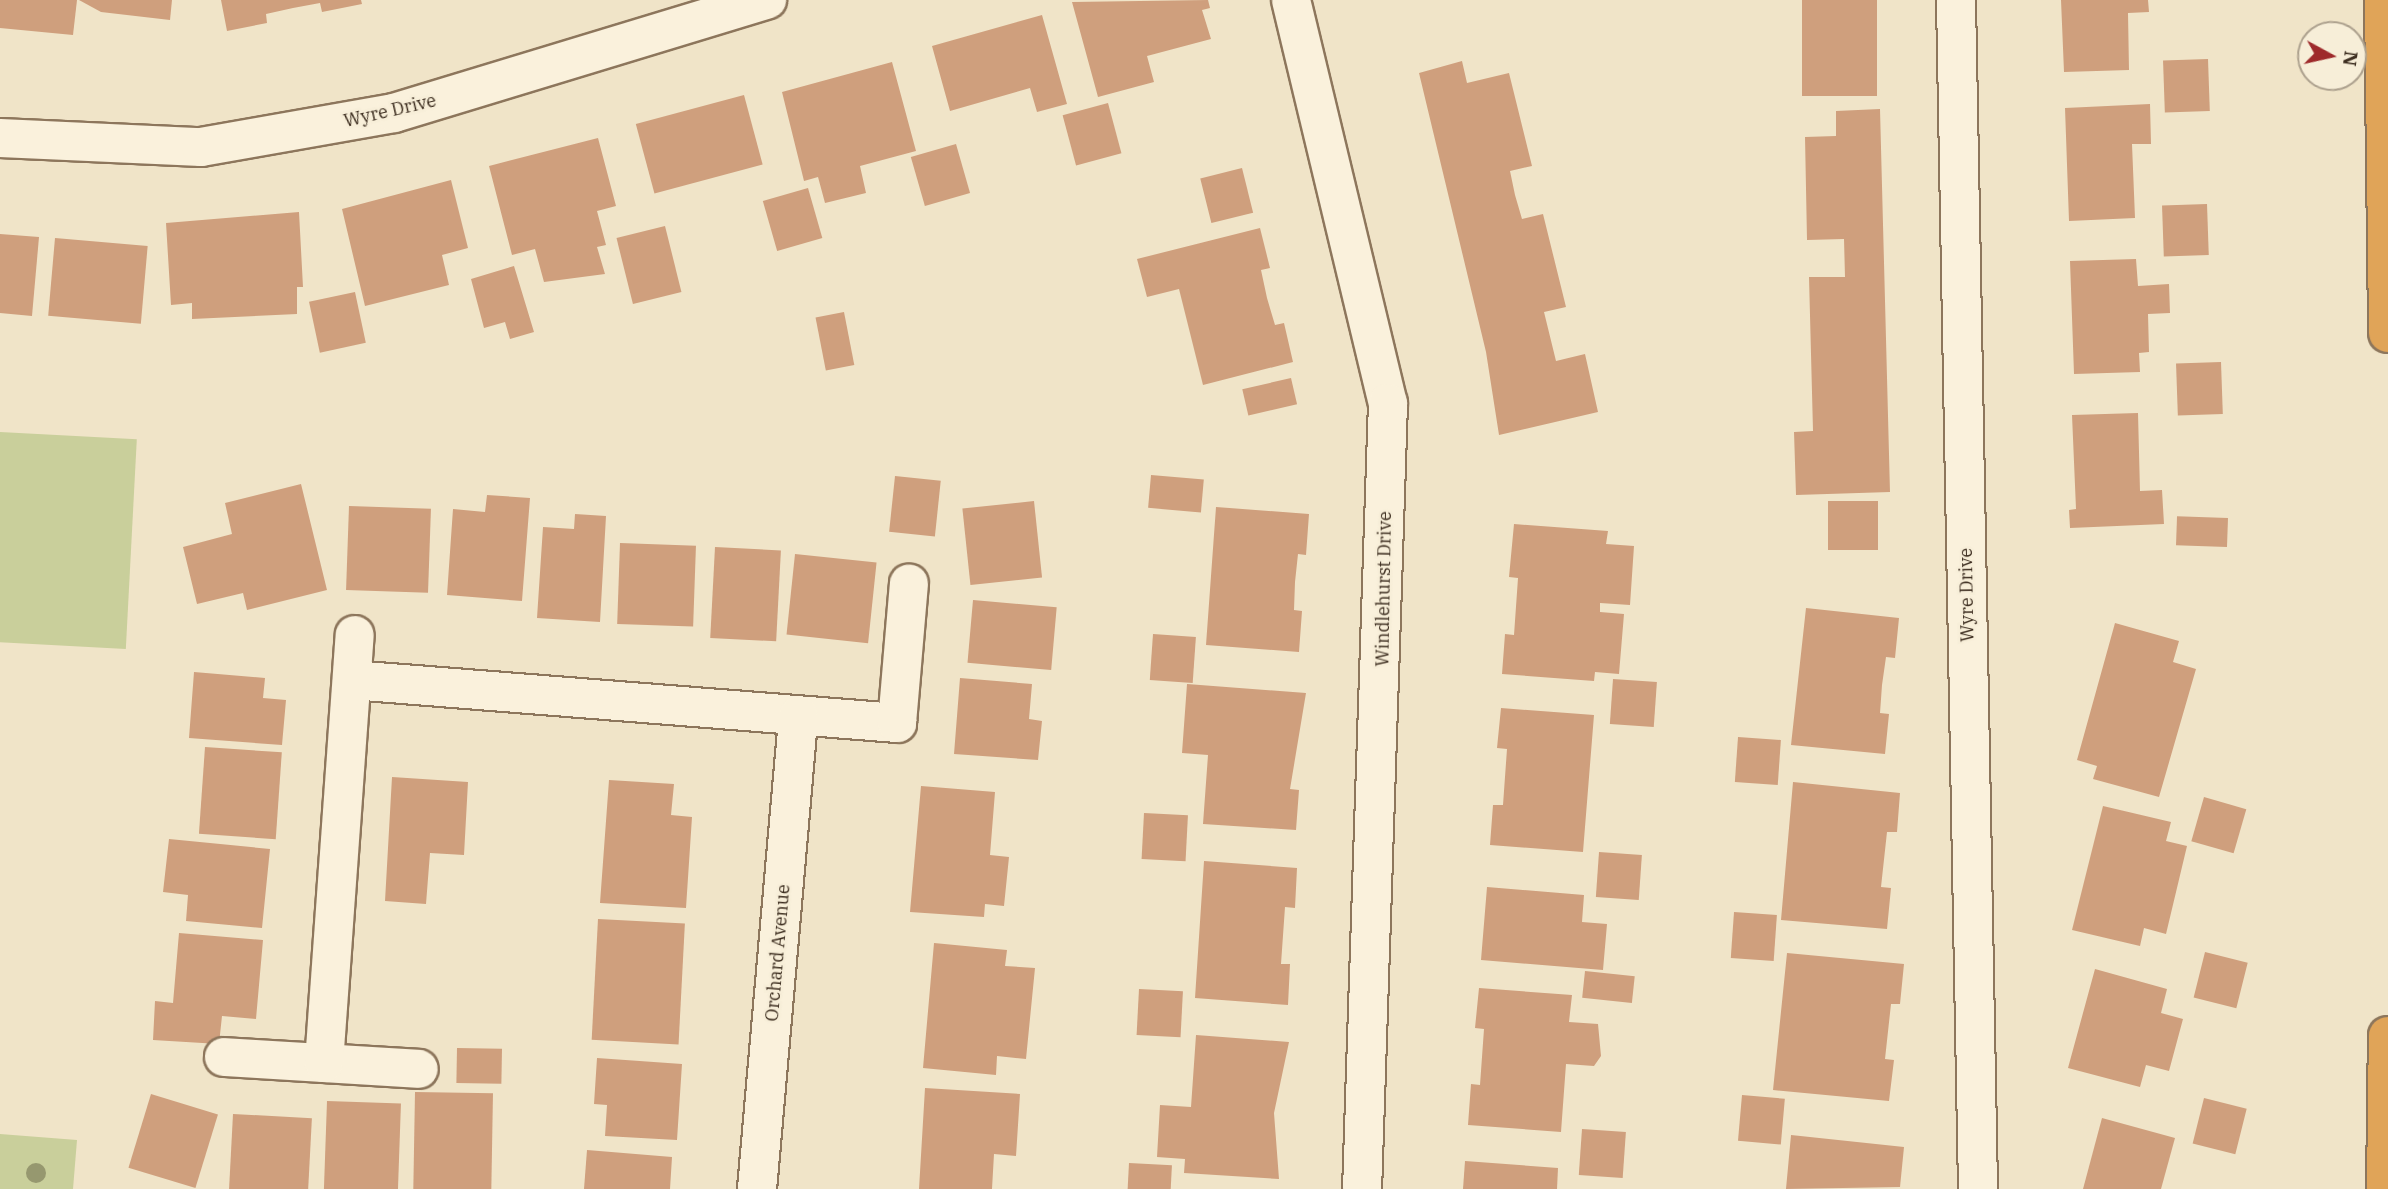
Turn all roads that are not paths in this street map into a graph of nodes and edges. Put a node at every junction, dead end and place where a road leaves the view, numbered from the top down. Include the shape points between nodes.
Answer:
1 (767, 0) edge
2 (1291, 0) edge
3 (1956, 0) edge
4 (2384, 0) edge
5 (0, 138) edge
6 (2388, 333) edge
7 (909, 584) dead end
8 (355, 635) dead end
9 (352, 680) junction
10 (798, 716) junction
11 (2388, 1036) edge
12 (224, 1058) dead end
13 (324, 1063) junction
14 (419, 1069) dead end
15 (757, 1189) edge
16 (1362, 1189) edge
17 (1978, 1189) edge
18 (2386, 1189) edge

1 - 5 street, Wyre Drive via 394,113 201,148
2 - 16 street, Windlehurst Drive via 1388,403
3 - 17 street, Wyre Drive
4 - 6 highway
7 - 10 street via 897,723
8 - 9 street
9 - 10 street
9 - 13 street
10 - 15 street, Orchard Avenue
11 - 18 highway
12 - 13 street
13 - 14 street

